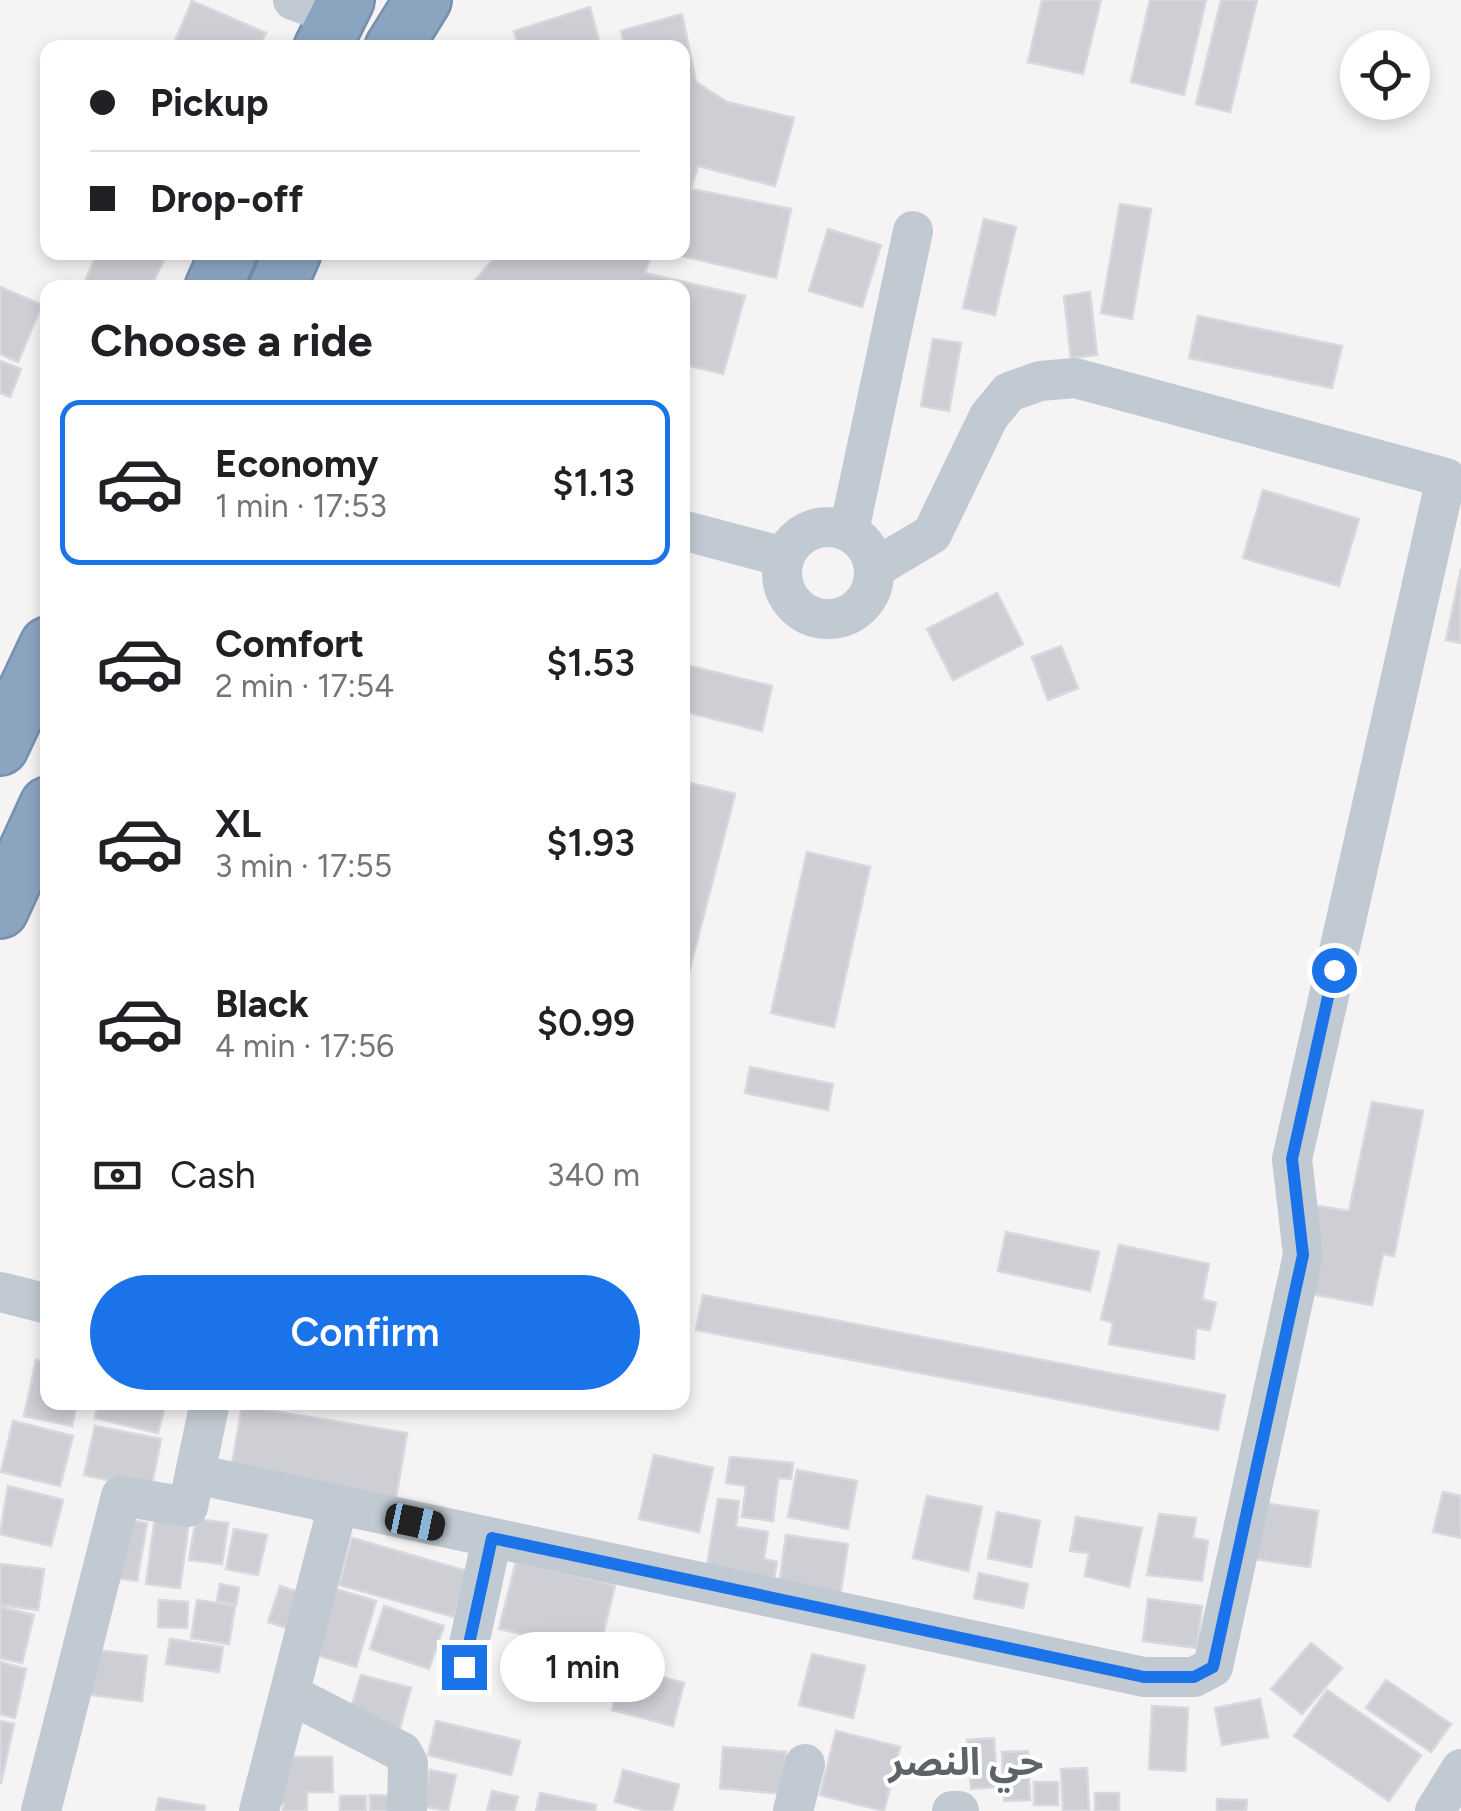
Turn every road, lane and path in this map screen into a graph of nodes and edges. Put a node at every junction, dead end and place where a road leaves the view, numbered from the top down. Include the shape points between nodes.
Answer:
1 (423, 0) edge
2 (397, 40) edge
3 (912, 231) dead end
4 (849, 531) junction
5 (690, 532) edge
6 (784, 557) junction
7 (875, 568) junction
8 (40, 663) edge
9 (0, 747) edge
10 (40, 823) edge
11 (0, 910) edge
12 (0, 1292) edge
13 (40, 1302) edge
14 (208, 1410) edge
15 (194, 1474) junction
16 (338, 1505) junction
17 (492, 1538) junction
18 (464, 1667) dead end
19 (290, 1694) junction
20 (805, 1764) dead end
21 (1461, 1768) edge
22 (40, 1811) edge
23 (259, 1811) edge
24 (408, 1811) edge
25 (793, 1811) edge
26 (1436, 1811) edge

1 - 2 highway
3 - 4 street
4 - 6 street via 818,527 792,543
4 - 7 street via 862,540
5 - 6 street
6 - 7 street via 790,600 801,611 830,619 858,609
7 - 17 street via 932,534 989,416 1009,392 1040,381 1075,378 1446,478 1292,1159 1303,1255 1213,1667 1194,1677 1144,1677
8 - 9 highway
10 - 11 highway
12 - 13 street
14 - 15 street
15 - 16 street
15 - 22 street via 188,1508 121,1496
16 - 17 street
16 - 19 street
17 - 18 street
19 - 23 street
19 - 24 street via 402,1752
20 - 25 street
21 - 26 street

